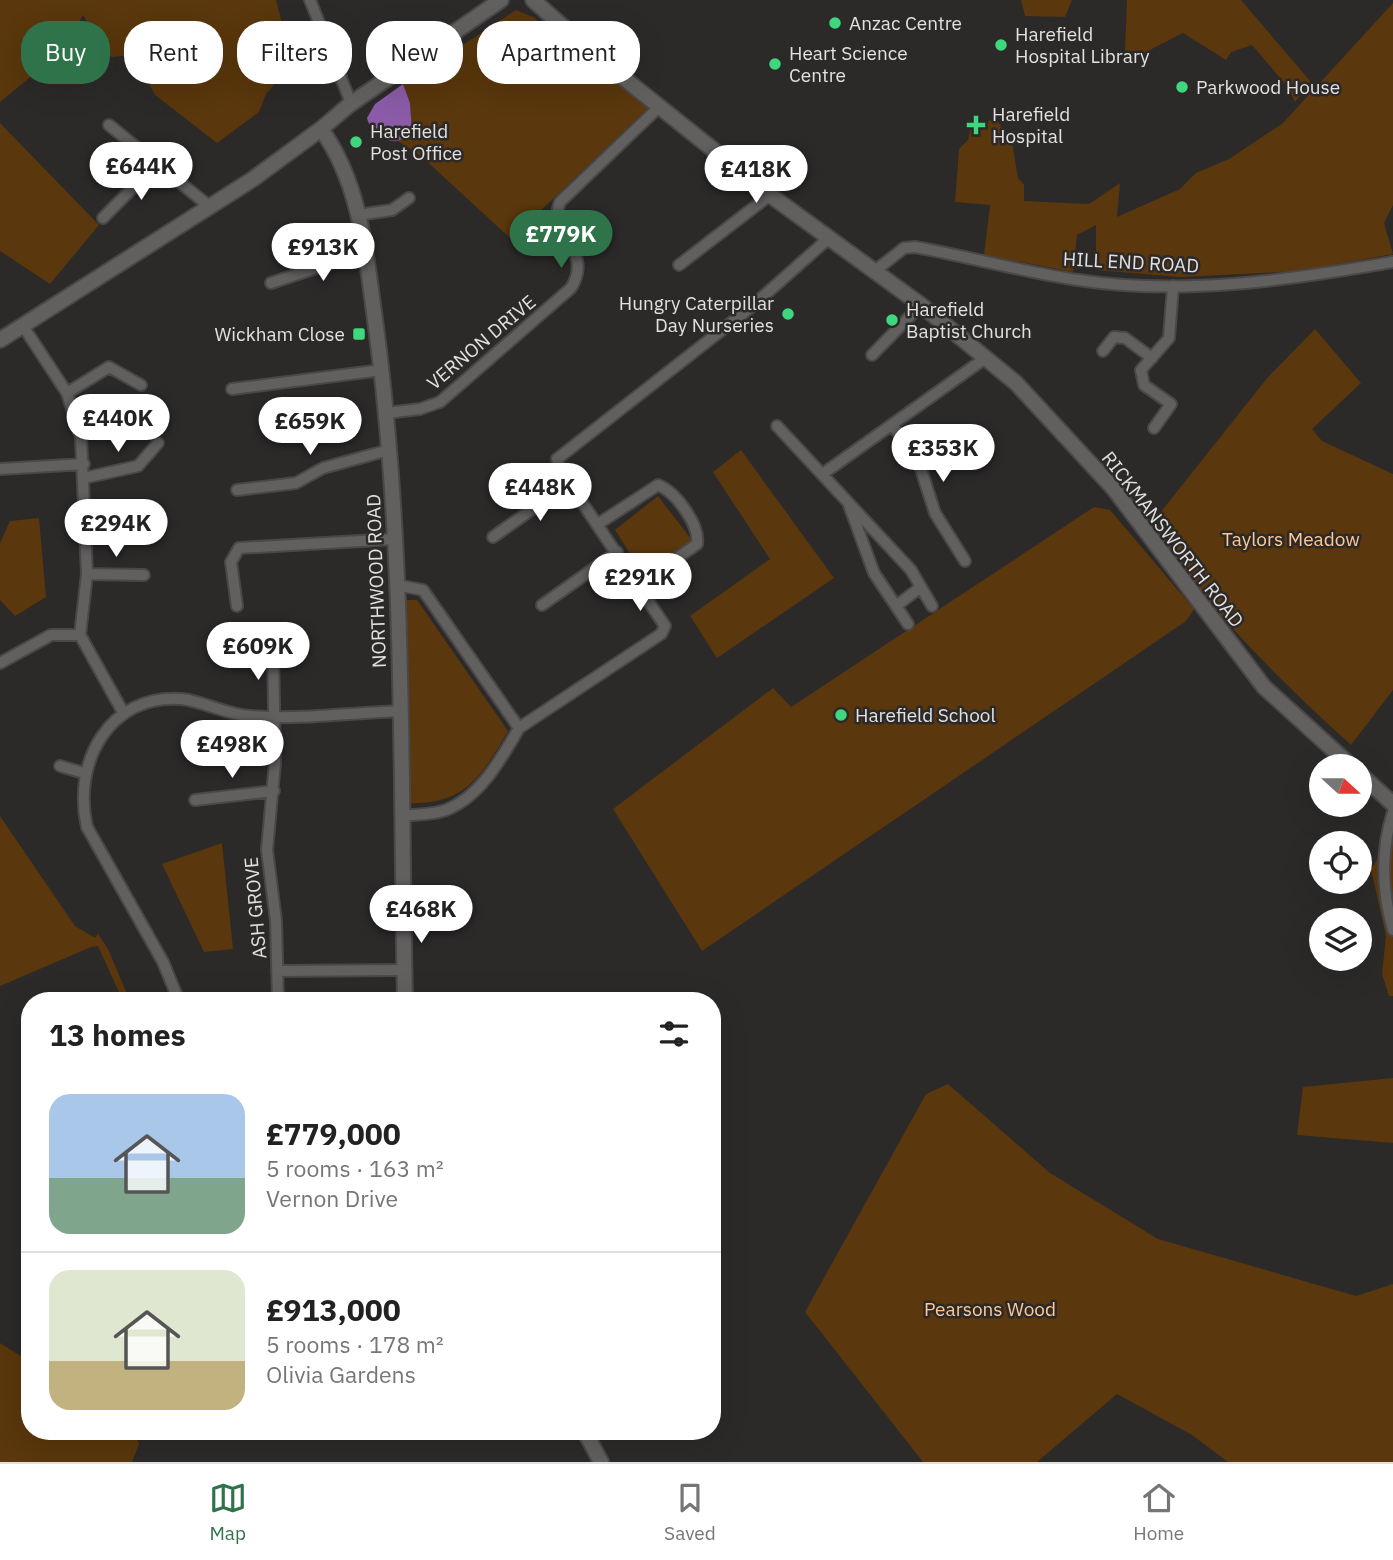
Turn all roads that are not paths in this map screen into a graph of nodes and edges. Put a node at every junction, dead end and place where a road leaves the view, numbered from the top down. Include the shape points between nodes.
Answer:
1 (310, 0) edge
2 (500, 0) edge
3 (533, 0) edge
4 (351, 103) junction
5 (660, 106) junction
6 (109, 125) dead end
7 (321, 129) junction
8 (157, 163) junction
9 (770, 195) junction
10 (409, 198) dead end
11 (209, 206) junction
12 (358, 215) junction
13 (103, 218) dead end
14 (829, 238) junction
15 (364, 252) junction
16 (1393, 262) edge
17 (679, 265) dead end
18 (876, 270) junction
19 (271, 284) dead end
20 (1173, 286) junction
21 (921, 305) junction
22 (23, 326) junction
23 (0, 340) edge
24 (1103, 351) dead end
25 (872, 355) dead end
26 (1152, 358) junction
27 (984, 359) junction
28 (382, 370) junction
29 (141, 385) dead end
30 (232, 389) dead end
31 (67, 393) junction
32 (386, 413) junction
33 (777, 426) dead end
34 (893, 426) junction
35 (1154, 428) dead end
36 (158, 443) dead end
37 (389, 450) junction
38 (84, 464) junction
39 (0, 468) edge
40 (824, 473) junction
41 (85, 478) junction
42 (569, 483) junction
43 (237, 490) dead end
44 (846, 499) junction
45 (598, 524) junction
46 (493, 537) dead end
47 (395, 539) junction
48 (617, 552) junction
49 (965, 561) dead end
50 (87, 574) junction
51 (144, 575) dead end
52 (397, 584) junction
53 (639, 585) junction
54 (921, 587) junction
55 (542, 605) dead end
56 (896, 606) junction
57 (932, 606) dead end
58 (237, 607) dead end
59 (908, 624) dead end
60 (80, 635) junction
61 (273, 648) dead end
62 (0, 663) edge
63 (400, 711) junction
64 (124, 714) junction
65 (274, 716) junction
66 (519, 728) junction
67 (1338, 754) edge
68 (60, 766) dead end
69 (84, 773) junction
70 (1372, 785) edge
71 (274, 791) junction
72 (195, 800) dead end
73 (1393, 804) edge
74 (1393, 812) edge
75 (402, 816) junction
76 (1393, 930) edge
77 (404, 970) junction
78 (278, 971) junction
79 (175, 992) edge
80 (278, 992) edge
81 (405, 992) edge
82 (589, 1440) edge
83 (601, 1462) edge

1 - 4 street
2 - 4 street
3 - 5 street, RICKMANSWORTH ROAD
4 - 7 street
5 - 9 street, RICKMANSWORTH ROAD
5 - 32 street, VERNON DRIVE via 560,202 558,223 577,258 578,271 571,288 440,402
6 - 8 street
7 - 11 street
7 - 12 street, NORTHWOOD ROAD via 342,162
8 - 11 street
8 - 13 street
9 - 14 street, RICKMANSWORTH ROAD
9 - 17 street
10 - 12 street via 392,210
11 - 22 street
12 - 15 street, NORTHWOOD ROAD
14 - 18 street, RICKMANSWORTH ROAD
14 - 42 street via 750,308 558,460
15 - 19 street
15 - 28 street, NORTHWOOD ROAD
16 - 20 street, HILL END ROAD via 1300,279
18 - 20 street, HILL END ROAD via 904,248 915,247 1081,280
18 - 21 street, RICKMANSWORTH ROAD
20 - 26 street via 1169,338
21 - 25 street
21 - 27 street, RICKMANSWORTH ROAD
22 - 23 street
22 - 31 street
24 - 26 street via 1114,337 1125,338
26 - 35 street via 1141,370 1144,385 1171,404
27 - 34 street
27 - 67 street, RICKMANSWORTH ROAD via 1016,383 1114,489 1264,687
28 - 30 street
28 - 32 street, NORTHWOOD ROAD
29 - 31 street via 109,367
31 - 38 street
32 - 37 street, NORTHWOOD ROAD
33 - 40 street
34 - 40 street
34 - 49 street via 918,460 934,513
36 - 41 street via 138,466
37 - 43 street via 323,468 296,484
37 - 47 street, NORTHWOOD ROAD
38 - 39 street
38 - 41 street
40 - 44 street
41 - 50 street
42 - 45 street
42 - 46 street
44 - 54 street
44 - 56 street via 874,573
45 - 48 street
45 - 53 street via 658,485 668,489 697,529 697,544
47 - 52 street, NORTHWOOD ROAD
47 - 58 street via 239,548 230,562
48 - 53 street
48 - 55 street
50 - 51 street
50 - 60 street
52 - 63 street, NORTHWOOD ROAD
52 - 66 street via 423,590
53 - 66 street via 662,618 661,634
54 - 56 street
54 - 57 street
56 - 59 street
60 - 62 street via 51,635
60 - 64 street
61 - 65 street, ASH GROVE
63 - 65 street
63 - 75 street, NORTHWOOD ROAD
64 - 65 street via 146,704 183,699 237,715
64 - 69 street via 100,739
65 - 71 street, ASH GROVE
66 - 75 street via 486,780 462,801 444,811
68 - 69 street
69 - 79 street via 87,827
70 - 73 street
71 - 72 street
71 - 78 street, ASH GROVE via 267,850
74 - 76 street via 1383,874
75 - 77 street, NORTHWOOD ROAD
77 - 78 street, ASH GROVE
77 - 81 street, NORTHWOOD ROAD
78 - 80 street, ASH GROVE
82 - 83 street

